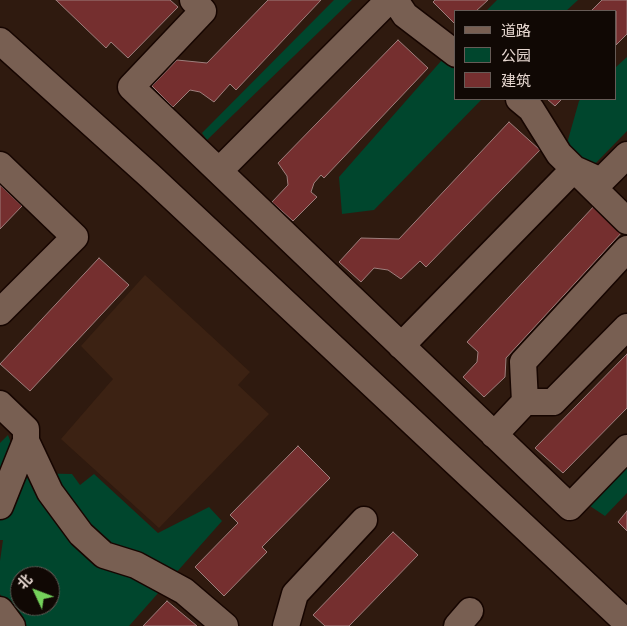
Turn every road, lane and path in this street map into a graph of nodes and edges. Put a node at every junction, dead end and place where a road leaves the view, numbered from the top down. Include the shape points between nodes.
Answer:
1 (193, 0) edge
2 (389, 0) edge
3 (395, 0) edge
4 (0, 41) edge
5 (454, 52) edge
6 (520, 100) edge
7 (627, 155) edge
8 (0, 165) edge
9 (574, 169) junction
10 (219, 171) junction
11 (627, 221) edge
12 (627, 249) edge
13 (0, 312) edge
14 (627, 327) edge
15 (401, 346) junction
16 (525, 402) junction
17 (0, 404) edge
18 (494, 436) junction
19 (26, 441) junction
20 (627, 448) edge
21 (0, 506) edge
22 (364, 520) dead end
23 (0, 610) edge
24 (627, 623) edge
25 (12, 626) edge
26 (225, 626) edge
27 (286, 626) edge

1 - 10 street via 203,11 131,87
2 - 10 street
3 - 5 street via 405,15
4 - 24 street via 150,176
6 - 9 street via 531,109 559,154
7 - 9 street via 601,181
8 - 13 street via 75,237
9 - 11 street
9 - 15 street
10 - 15 street
12 - 16 street via 523,362
14 - 16 street via 553,402
15 - 18 street
16 - 18 street
17 - 19 street via 26,429
18 - 20 street via 570,507
19 - 21 street
19 - 26 street via 50,492 81,534 104,555 136,565 184,591
22 - 27 street via 295,594
23 - 25 street

